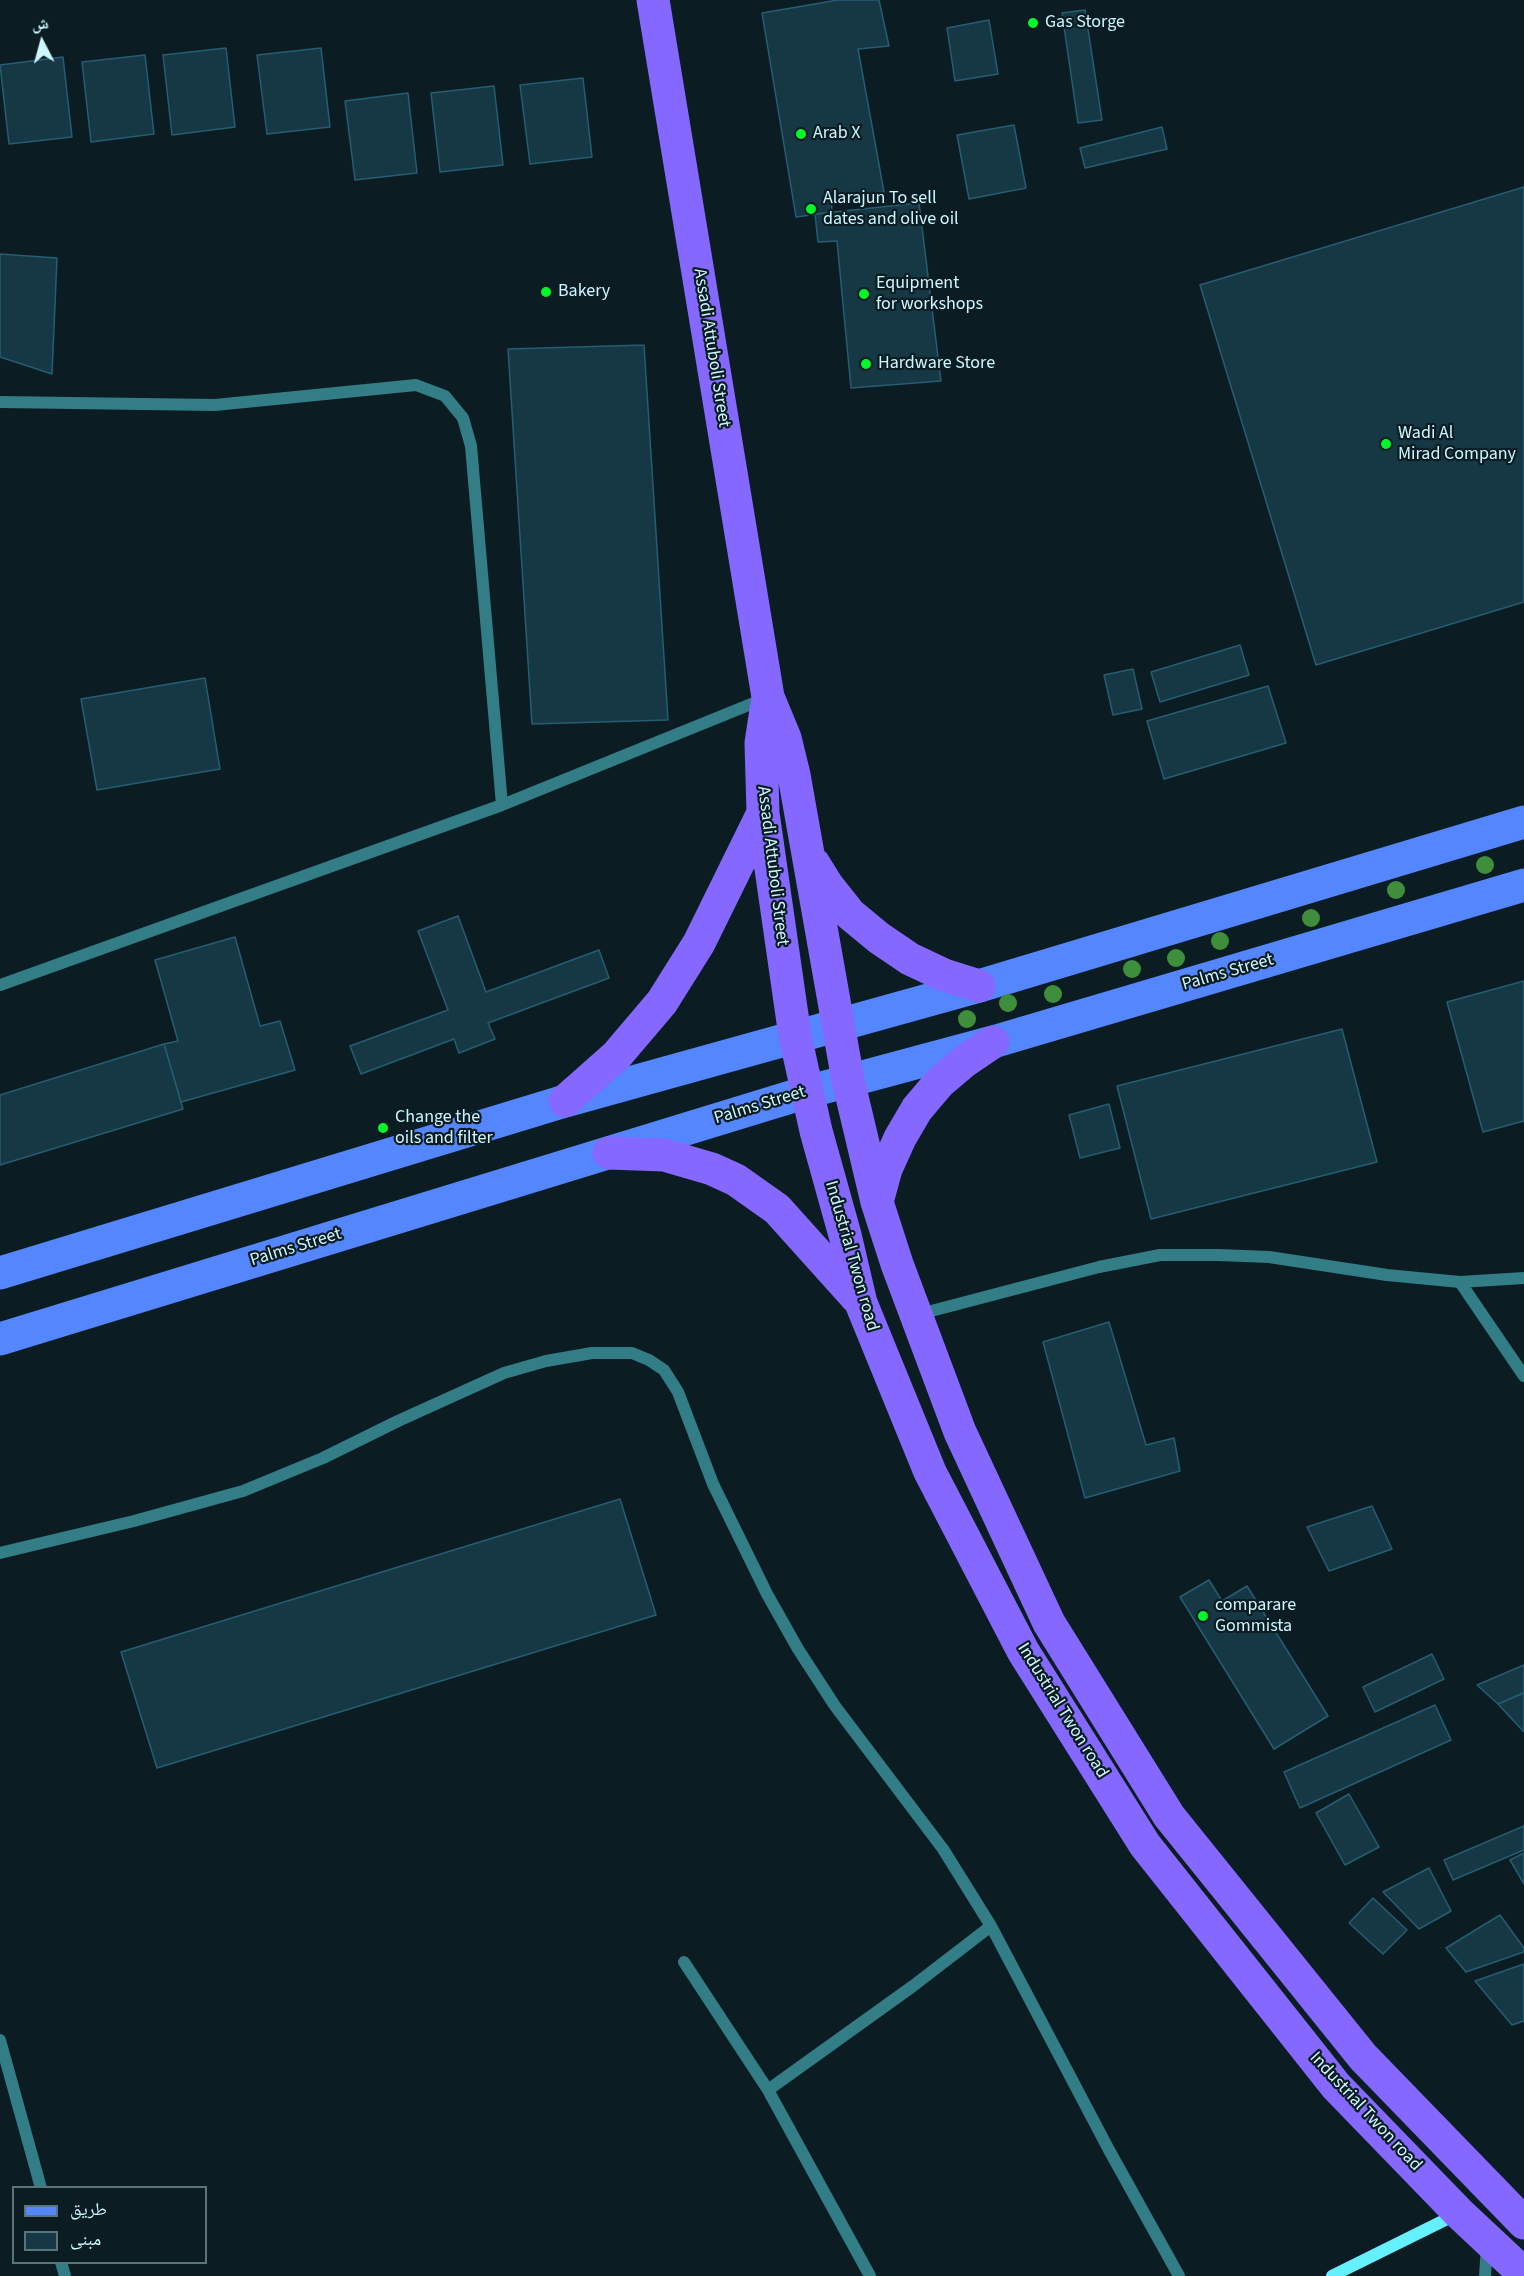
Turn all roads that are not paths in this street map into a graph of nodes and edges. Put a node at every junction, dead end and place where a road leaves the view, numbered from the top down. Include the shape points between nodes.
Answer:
1 (653, 0) edge
2 (0, 402) edge
3 (768, 697) junction
4 (502, 805) junction
5 (763, 813) junction
6 (1524, 822) edge
7 (808, 853) junction
8 (1524, 885) edge
9 (0, 985) edge
10 (979, 986) junction
11 (838, 1024) junction
12 (795, 1036) junction
13 (993, 1042) junction
14 (848, 1080) junction
15 (807, 1092) junction
16 (565, 1101) junction
17 (609, 1153) junction
18 (877, 1202) junction
19 (0, 1273) edge
20 (1524, 1278) edge
21 (1460, 1282) junction
22 (861, 1303) junction
23 (916, 1315) junction
24 (0, 1339) edge
25 (1524, 1376) edge
26 (0, 1553) edge
27 (991, 1926) junction
28 (684, 1962) dead end
29 (0, 2040) edge
30 (768, 2090) junction
31 (41, 2186) edge
32 (1459, 2213) junction
33 (1524, 2223) edge
34 (1487, 2239) junction
35 (1524, 2274) edge
36 (870, 2276) edge
37 (1179, 2276) edge
38 (1332, 2276) edge
39 (1485, 2276) edge

1 - 3 highway, Assadi Attuboli Street
2 - 4 street via 215,405 416,385 445,396 463,418 471,446
3 - 4 street
3 - 5 highway, Assadi Attuboli Street via 761,743
3 - 7 highway, Assadi Attuboli Street via 790,754
4 - 9 street
5 - 12 highway, Assadi Attuboli Street
5 - 16 highway via 699,943 662,1002 617,1055
6 - 10 main road
7 - 10 highway via 850,914 879,938 910,959
7 - 11 highway, Assadi Attuboli Street
8 - 13 main road, Palms Street
10 - 11 main road
11 - 12 main road
11 - 14 highway, Industrial Twon road
12 - 15 highway, Industrial Twon road
12 - 16 main road
13 - 14 main road, Palms Street
13 - 18 highway via 965,1060 917,1109 895,1148
14 - 15 main road, Palms Street
14 - 18 highway, Industrial Twon road
15 - 17 main road, Palms Street
15 - 22 highway, Industrial Twon road
16 - 19 main road
17 - 22 highway via 664,1155 735,1180 777,1209
17 - 24 main road, Palms Street
18 - 23 highway, Industrial Twon road
20 - 21 street
21 - 23 street via 1269,1257 1160,1255 1099,1266
21 - 25 street
22 - 32 highway, Industrial Twon road via 930,1472 1023,1651 1145,1845 1336,2086
23 - 33 highway, Industrial Twon road via 960,1432 1049,1623 1169,1816 1363,2057
26 - 27 street via 243,1491 504,1373 570,1356 632,1353 664,1370 678,1392 713,1484 798,1649 835,1706 943,1849
27 - 30 street
27 - 37 street
28 - 30 street
29 - 31 street
30 - 36 street
32 - 34 highway, Industrial Twon road
32 - 38 main road
34 - 35 highway, Industrial Twon road
34 - 39 street

